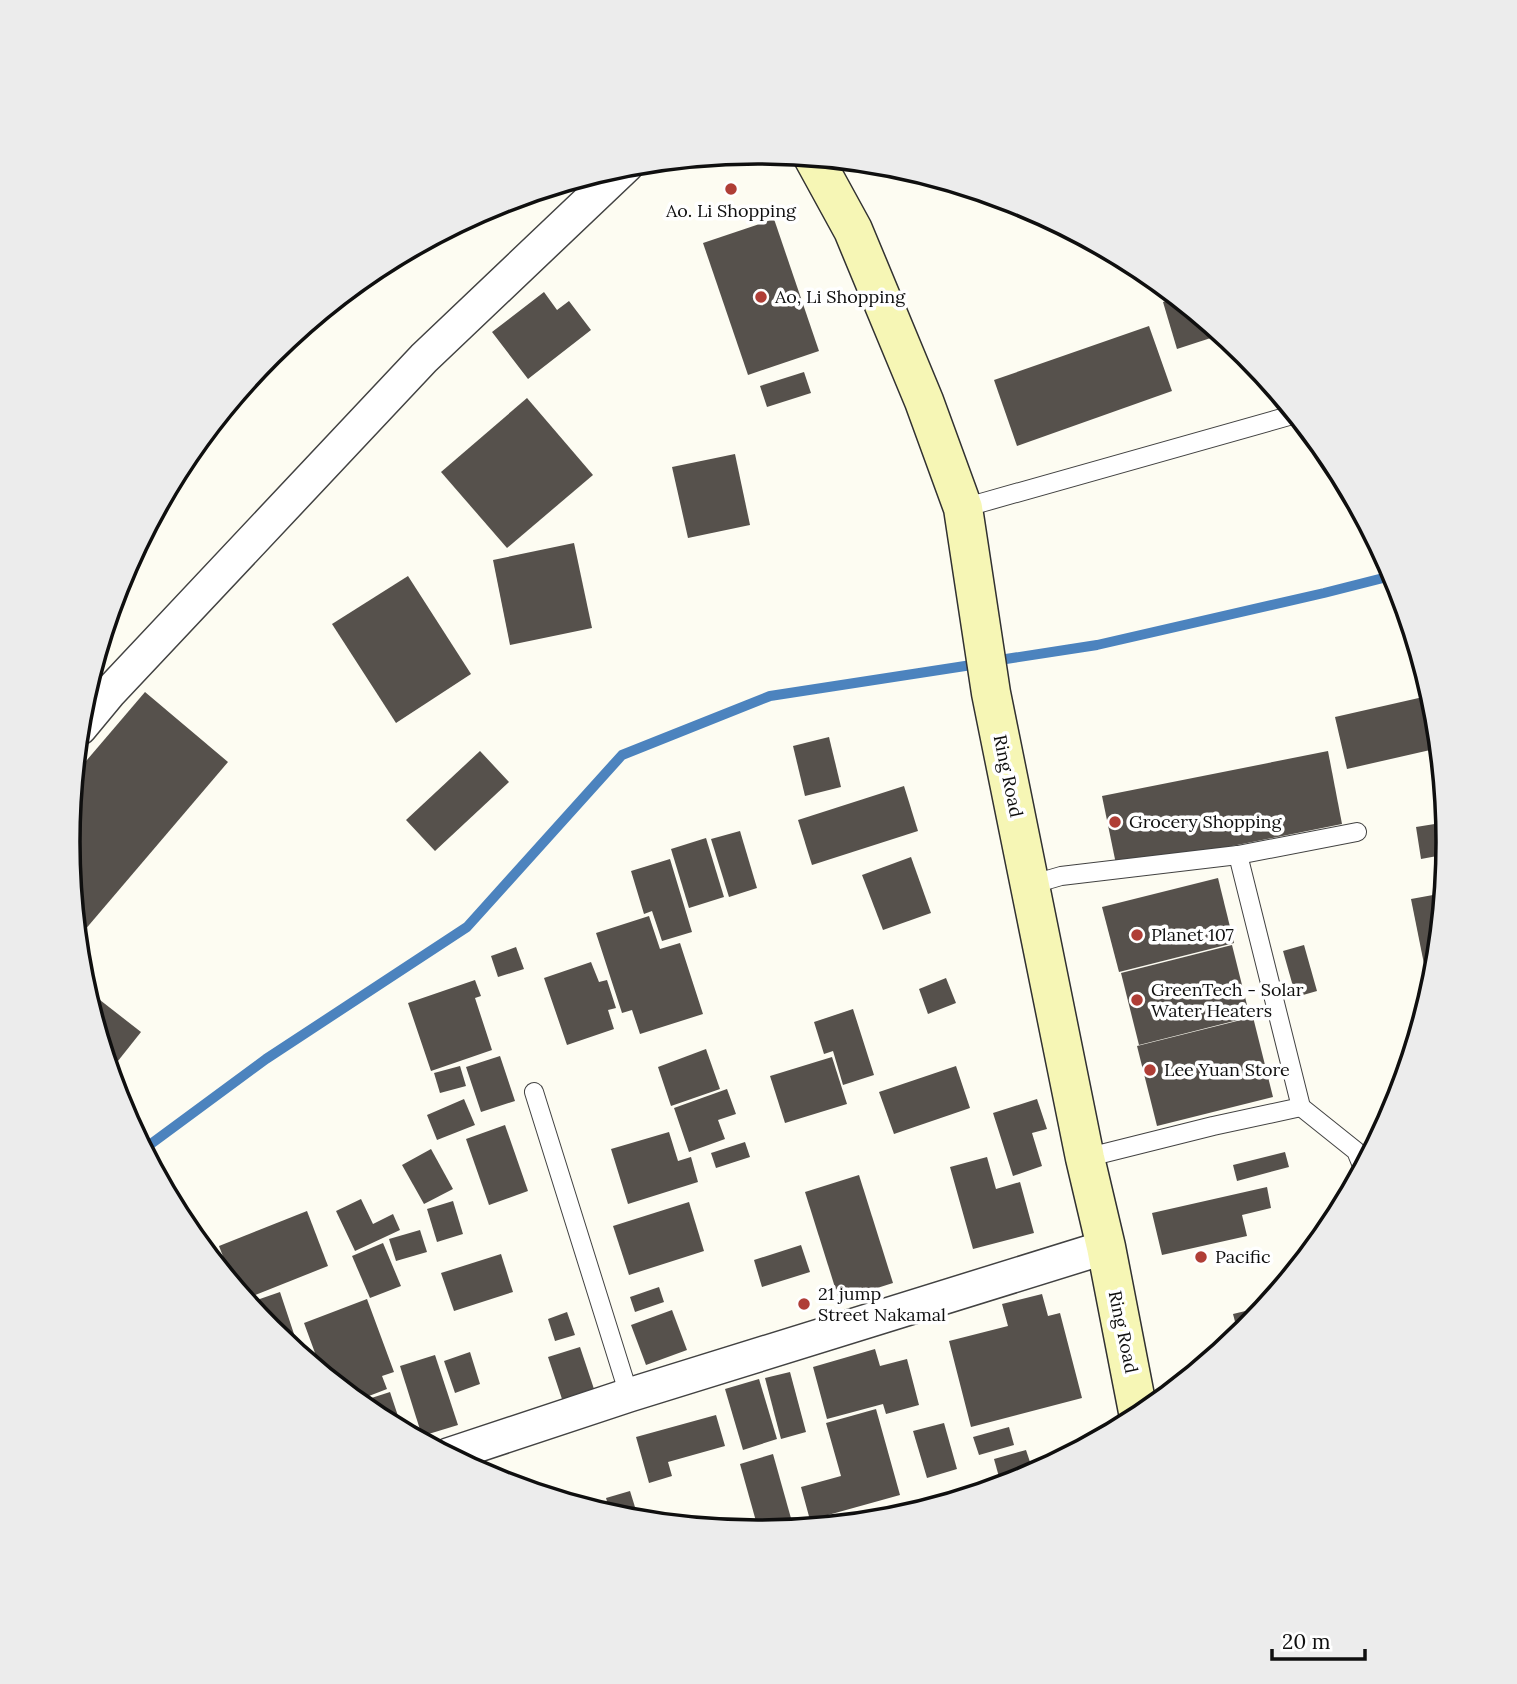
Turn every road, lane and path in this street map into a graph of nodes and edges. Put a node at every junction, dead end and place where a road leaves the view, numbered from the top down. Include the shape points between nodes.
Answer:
1 (818, 167) edge
2 (611, 181) edge
3 (1286, 417) edge
4 (963, 508) junction
5 (94, 710) edge
6 (1357, 832) dead end
7 (1238, 855) junction
8 (1030, 885) junction
9 (534, 1092) dead end
10 (1301, 1107) junction
11 (1359, 1157) edge
12 (1086, 1158) junction
13 (1106, 1247) junction
14 (629, 1395) junction
15 (1136, 1405) edge
16 (461, 1451) edge

1 - 4 main road, Ring Road via 853,230
2 - 5 street via 424,358
3 - 4 lane
4 - 8 main road, Ring Road via 991,693
6 - 7 lane
7 - 8 lane via 1061,876
7 - 10 lane
8 - 12 main road, Ring Road
9 - 14 lane
10 - 11 lane
10 - 12 lane
12 - 13 main road, Ring Road
13 - 14 street
13 - 15 main road, Ring Road
14 - 16 street

